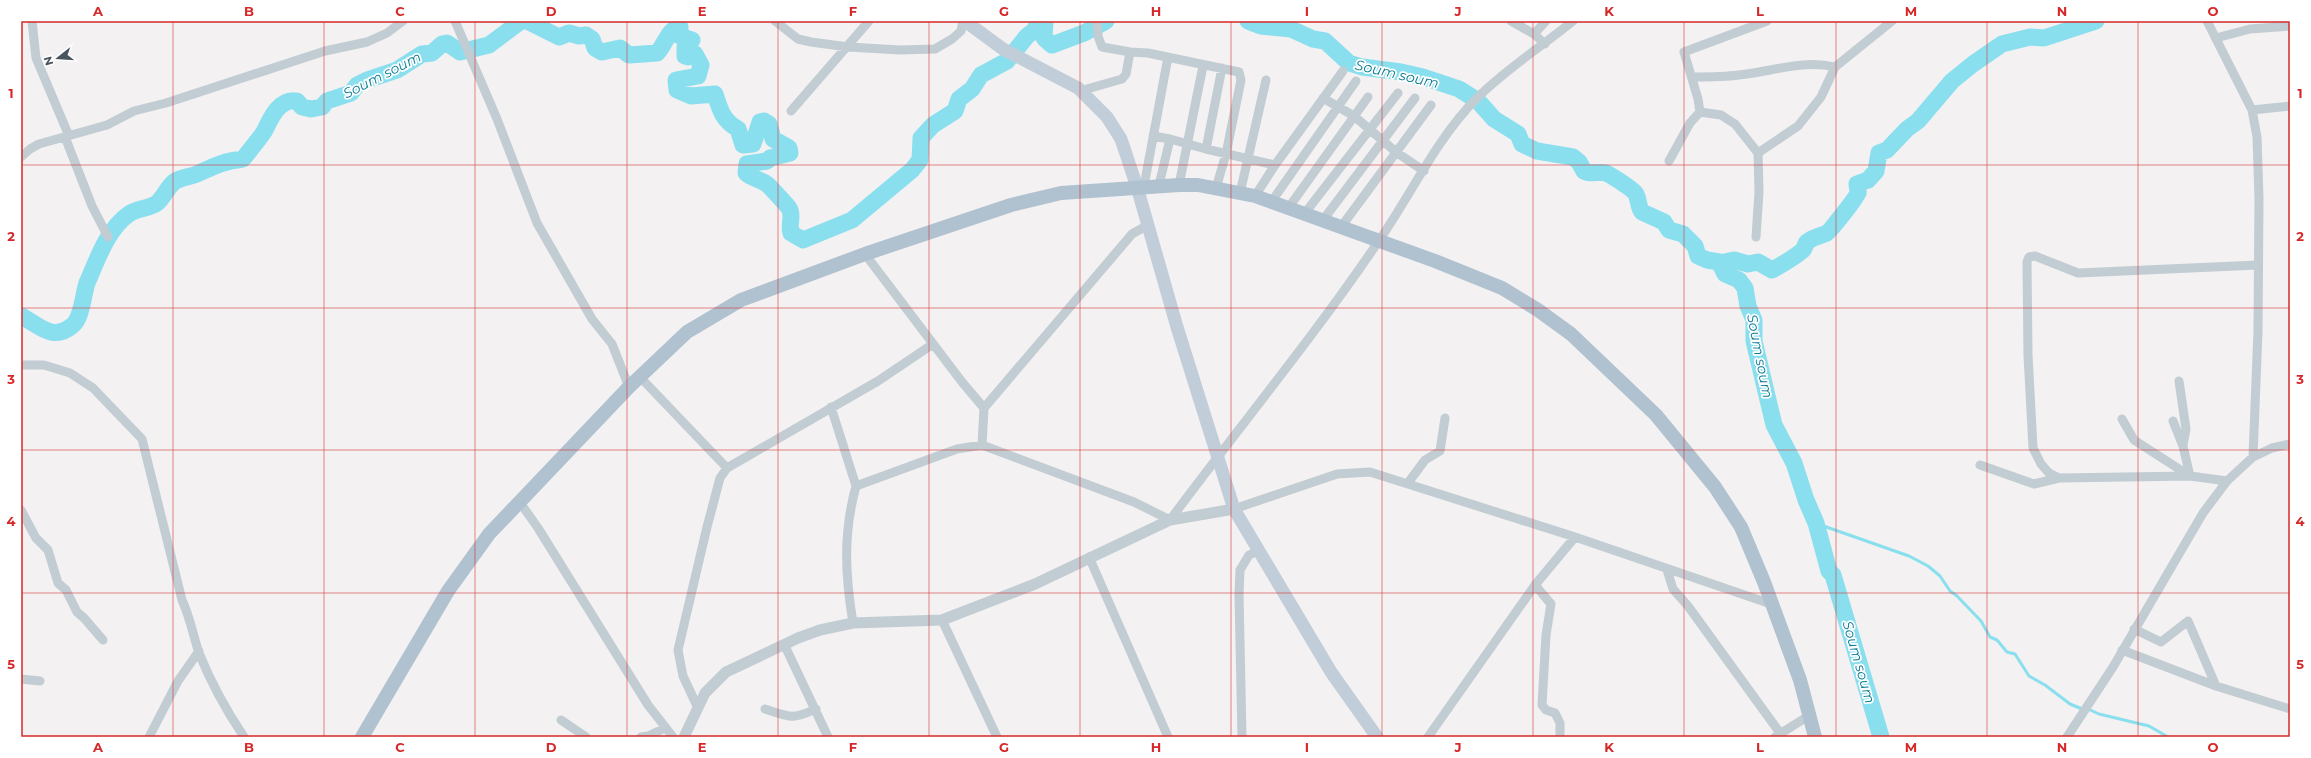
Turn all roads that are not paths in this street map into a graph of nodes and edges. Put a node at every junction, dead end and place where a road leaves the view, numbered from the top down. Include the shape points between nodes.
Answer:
1 (32, 21) edge
2 (403, 21) edge
3 (455, 21) edge
4 (775, 21) edge
5 (869, 21) edge
6 (964, 21) edge
7 (1512, 21) edge
8 (1546, 21) edge
9 (1573, 21) edge
10 (1767, 21) edge
11 (1892, 21) edge
12 (2208, 23) edge
13 (2290, 26) edge
14 (1097, 28) edge
15 (1534, 34) junction
16 (2216, 38) junction
17 (1545, 44) junction
18 (848, 47) junction
19 (1130, 52) junction
20 (1168, 57) junction
21 (1202, 66) junction
22 (1835, 66) junction
23 (1222, 68) junction
24 (1343, 71) dead end
25 (1692, 77) junction
26 (1266, 80) dead end
27 (1356, 81) dead end
28 (1080, 91) junction
29 (1398, 93) dead end
30 (1368, 97) dead end
31 (1323, 98) junction
32 (1415, 98) dead end
33 (1432, 105) dead end
34 (2290, 106) edge
35 (1338, 108) junction
36 (2252, 110) junction
37 (791, 111) dead end
38 (1700, 112) junction
39 (1354, 116) junction
40 (1369, 131) junction
41 (67, 136) junction
42 (1153, 136) junction
43 (1170, 138) junction
44 (1382, 142) junction
45 (1188, 143) junction
46 (1206, 149) junction
47 (1396, 152) junction
48 (1758, 153) junction
49 (1226, 154) junction
50 (21, 157) edge
51 (1249, 159) junction
52 (1669, 161) dead end
53 (1275, 165) junction
54 (1424, 170) junction
55 (1159, 185) junction
56 (1179, 185) junction
57 (1140, 186) junction
58 (1216, 188) junction
59 (1240, 193) junction
60 (1255, 196) junction
61 (1272, 201) junction
62 (1289, 207) junction
63 (1305, 213) junction
64 (1323, 220) junction
65 (1148, 225) junction
66 (1341, 226) junction
67 (108, 237) dead end
68 (1756, 237) dead end
69 (1379, 241) junction
70 (865, 254) junction
71 (2258, 264) junction
72 (933, 344) junction
73 (21, 365) edge
74 (640, 377) junction
75 (2179, 381) dead end
76 (629, 387) junction
77 (831, 407) junction
78 (984, 408) junction
79 (1445, 418) dead end
80 (2122, 419) dead end
81 (2173, 421) dead end
82 (2290, 444) edge
83 (982, 445) junction
84 (2183, 446) junction
85 (2253, 457) junction
86 (1217, 458) junction
87 (1980, 465) dead end
88 (727, 468) junction
89 (2190, 476) junction
90 (2059, 478) junction
91 (2227, 481) junction
92 (1408, 483) junction
93 (856, 486) junction
94 (519, 501) junction
95 (1234, 509) junction
96 (21, 510) edge
97 (1170, 520) junction
98 (1575, 537) junction
99 (1258, 551) junction
100 (1089, 557) junction
101 (1667, 570) junction
102 (1535, 585) junction
103 (1771, 604) junction
104 (942, 620) junction
105 (853, 623) junction
106 (2134, 629) junction
107 (103, 640) dead end
108 (784, 644) junction
109 (2122, 650) junction
110 (199, 651) junction
111 (21, 679) edge
112 (40, 681) dead end
113 (2216, 686) junction
114 (697, 706) junction
115 (765, 709) dead end
116 (816, 709) junction
117 (2290, 709) edge
118 (1810, 715) junction
119 (561, 720) dead end
120 (665, 728) junction
121 (1778, 735) edge
122 (149, 737) edge
123 (244, 737) edge
124 (362, 737) edge
125 (586, 737) edge
126 (640, 737) edge
127 (673, 737) edge
128 (684, 737) edge
129 (828, 737) edge
130 (997, 737) edge
131 (1168, 737) edge
132 (1242, 737) edge
133 (1377, 737) edge
134 (1428, 737) edge
135 (1560, 737) edge
136 (1815, 737) edge
137 (2067, 737) edge

1 - 41 street via 36,58
2 - 41 street via 387,33 367,42 325,51 134,111 107,125
3 - 76 street via 497,119 537,223 592,319 612,344
4 - 18 street via 798,39
5 - 18 street
6 - 18 street via 961,31 935,49
6 - 28 main road via 1026,63
7 - 15 street
8 - 15 street
9 - 17 street
10 - 25 street via 1684,52
11 - 22 street
12 - 16 street
13 - 16 street via 2250,29
14 - 19 street via 1102,47
15 - 17 street
16 - 36 street
17 - 54 street via 1506,72 1477,98
18 - 37 street
19 - 20 street
19 - 28 street via 1130,60 1122,78
20 - 21 street
20 - 42 street
21 - 23 street
21 - 45 street
22 - 25 street via 1798,65 1739,75
22 - 48 street via 1821,97 1798,126
23 - 46 street
23 - 49 street via 1239,72 1241,76
24 - 31 street
25 - 38 street
26 - 51 street
27 - 35 street
28 - 57 main road via 1107,117 1121,139
29 - 40 street
30 - 39 street
31 - 35 street
31 - 53 street
32 - 44 street
33 - 47 street
34 - 36 street
35 - 39 street
35 - 61 street
36 - 71 street via 2257,137
38 - 48 street via 1721,115 1735,124
38 - 52 street via 1690,123
39 - 40 street
39 - 62 street
40 - 44 street
40 - 63 street
41 - 50 street via 35,146
41 - 67 street via 92,206
42 - 43 street
42 - 57 street
43 - 45 street
43 - 55 street
44 - 47 street
44 - 64 street
45 - 46 street
45 - 56 street
46 - 49 street
47 - 54 street
47 - 66 street
48 - 68 street
49 - 51 street
49 - 58 street
51 - 53 street
51 - 59 street
53 - 60 street
54 - 69 street
55 - 56 main road
55 - 57 main road
56 - 58 main road
57 - 65 main road
57 - 70 main road via 1061,193 1018,204
58 - 59 main road
59 - 60 main road
60 - 61 main road
61 - 62 main road
62 - 63 main road
63 - 64 main road
64 - 66 main road
65 - 78 street via 1132,234
65 - 86 main road
66 - 69 main road
69 - 86 street via 1290,366
69 - 103 main road via 1502,288 1570,334 1656,415 1715,487 1740,527
70 - 72 street
70 - 74 main road via 741,300 687,332
71 - 85 street
71 - 90 street via 2078,273 2035,256 2029,257 2028,355 2033,448 2040,464
72 - 77 street via 878,381
72 - 78 street
73 - 110 street via 44,365 70,373 93,388 142,439 182,600 191,620
74 - 76 main road
74 - 88 street
75 - 84 street via 2186,429
76 - 94 main road
77 - 88 street
77 - 93 street
78 - 83 street
79 - 92 street via 1440,450 1425,460
80 - 89 street via 2134,440
81 - 84 street
82 - 85 street via 2272,448
83 - 93 street via 957,449
83 - 97 street via 1134,502
84 - 89 street
85 - 91 street
86 - 95 main road
86 - 97 street
87 - 90 street via 2034,484
88 - 114 street via 720,478 678,650 683,676
89 - 90 street
89 - 91 street
91 - 106 street via 2203,513
92 - 95 street via 1370,472 1353,472 1330,477
92 - 98 street
93 - 105 street via 845,540 845,563
94 - 120 street
94 - 124 main road via 489,534 448,591
95 - 97 street
95 - 99 main road
96 - 107 street via 36,538 48,550 58,583 66,590 77,612
97 - 100 street
98 - 101 street
98 - 102 street
99 - 132 street via 1249,555 1240,570
99 - 133 main road via 1331,672
100 - 104 street via 1035,584
100 - 131 street
101 - 103 street
101 - 121 street via 1673,589 1688,606
102 - 134 street
102 - 135 street via 1551,604 1546,635 1542,705 1555,714 1560,723
103 - 118 main road via 1800,680
104 - 105 street
104 - 130 street
105 - 108 street via 820,630
106 - 109 street
106 - 113 street via 2161,642 2188,622
108 - 114 street via 726,672 704,693
108 - 116 street
109 - 113 street
109 - 137 street
110 - 122 street via 178,681
110 - 123 street via 221,703
111 - 112 street
113 - 117 street
114 - 128 street
115 - 116 street via 798,717
116 - 129 street
118 - 121 street
118 - 136 main road
119 - 125 street
120 - 126 street
120 - 127 street

